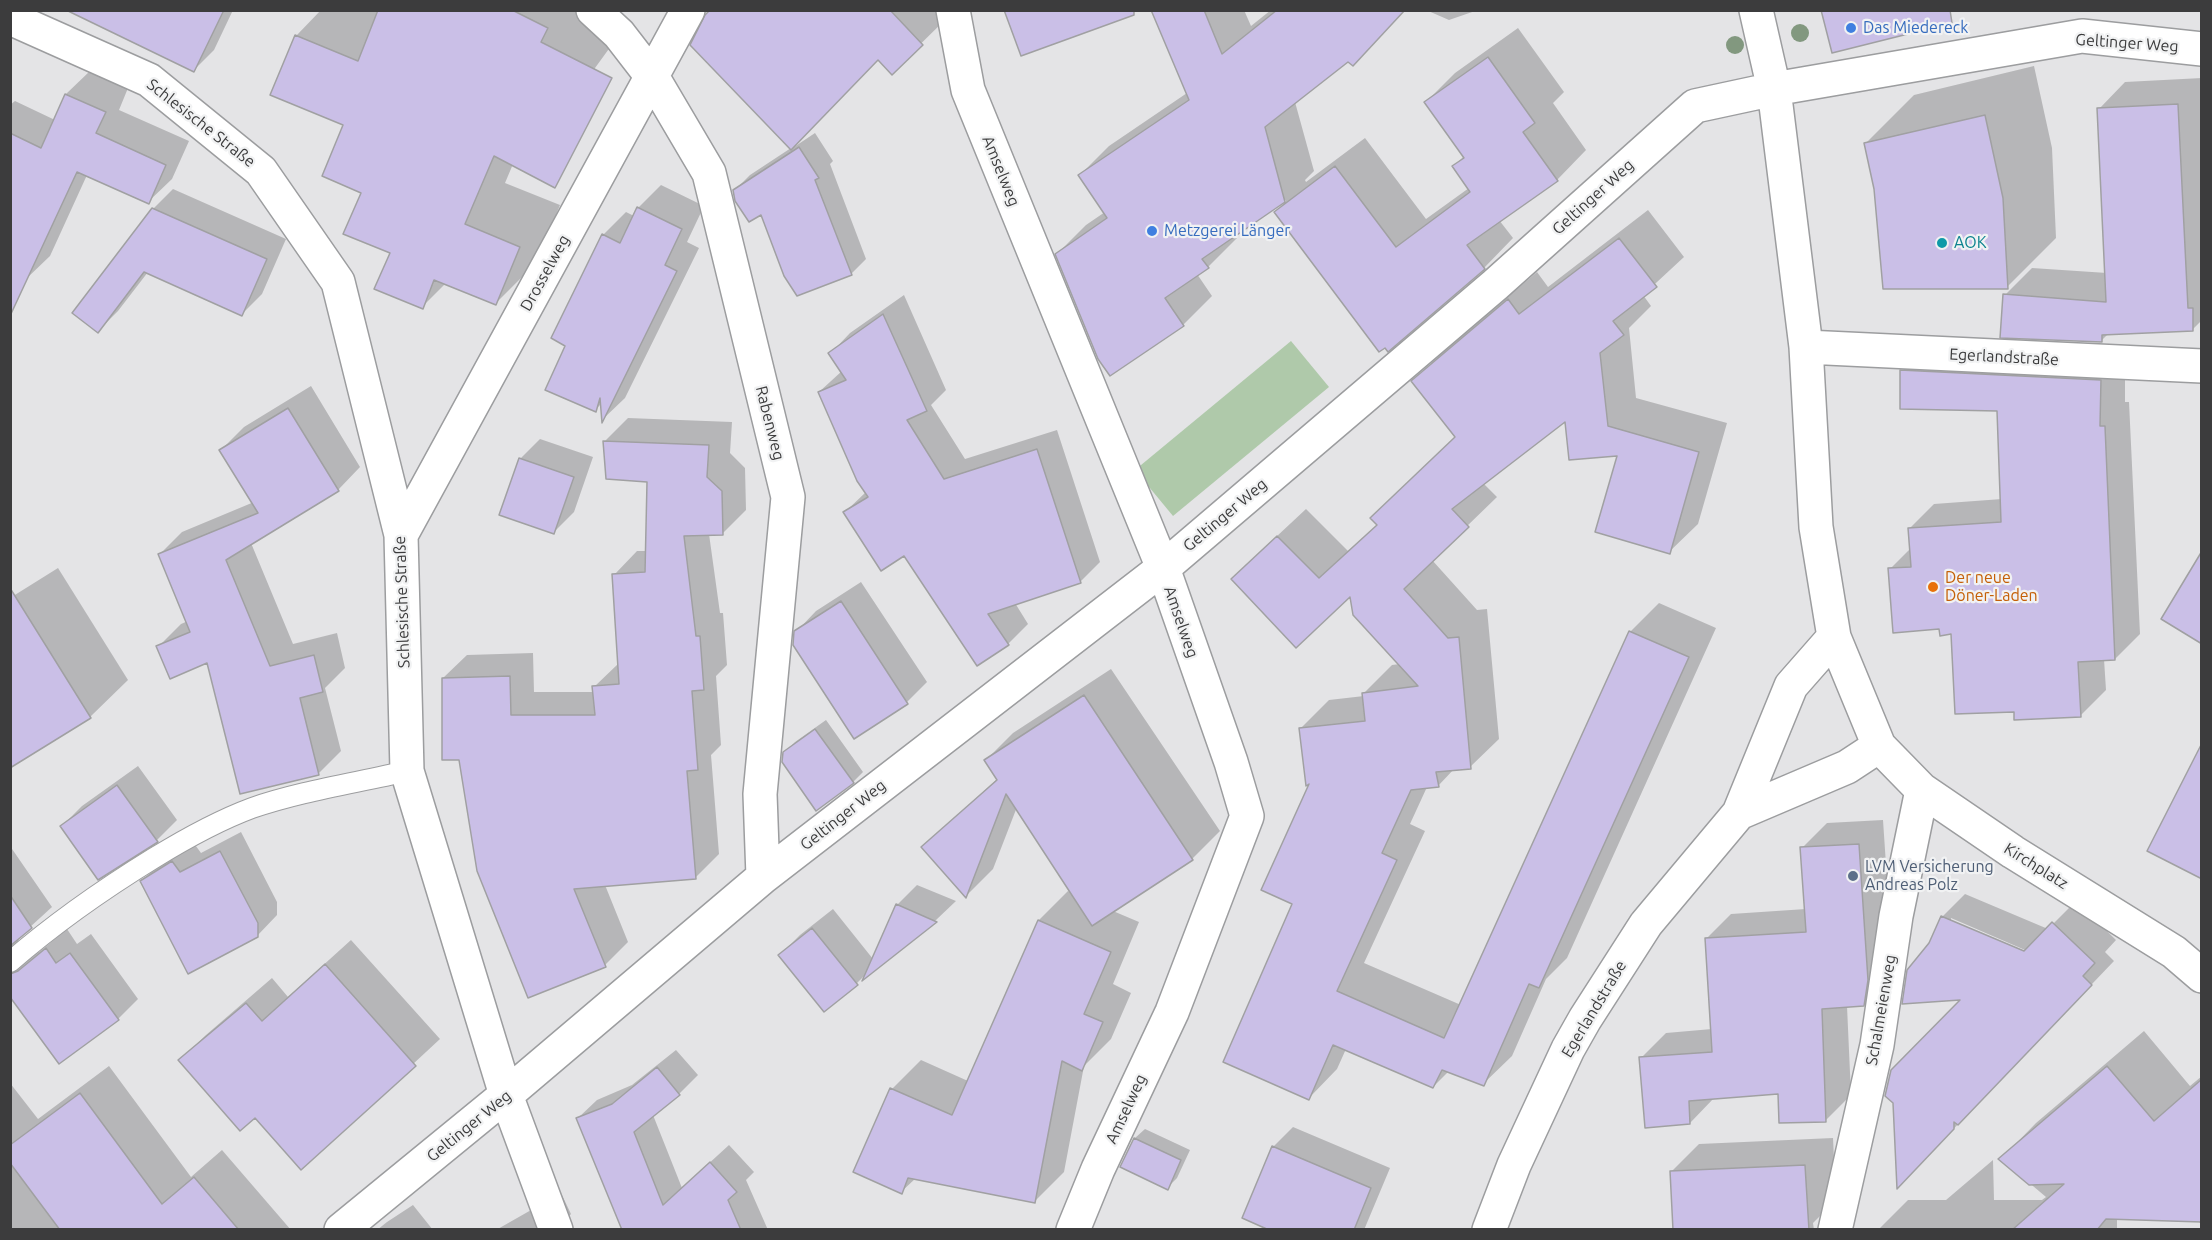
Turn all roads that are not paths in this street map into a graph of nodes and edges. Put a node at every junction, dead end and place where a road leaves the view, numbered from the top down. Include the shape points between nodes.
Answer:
1 (593, 10) edge
2 (688, 10) edge
3 (952, 10) edge
4 (1756, 10) edge
5 (10, 18) edge
6 (2082, 23) edge
7 (2202, 49) edge
8 (653, 78) junction
9 (1774, 89) junction
10 (1806, 347) junction
11 (2202, 366) edge
12 (401, 535) junction
13 (1163, 568) junction
14 (1834, 637) junction
15 (1879, 746) junction
16 (407, 771) junction
17 (1922, 790) junction
18 (1739, 813) junction
19 (762, 877) junction
20 (10, 962) edge
21 (2202, 976) edge
22 (506, 1095) junction
23 (341, 1230) edge
24 (556, 1230) edge
25 (1073, 1230) edge
26 (1490, 1230) edge
27 (1835, 1230) edge

1 - 8 street, Rabenweg via 619,34
2 - 8 street, Drosselweg
3 - 13 street, Amselweg via 968,90
4 - 9 street
5 - 12 street, Schlesische Straße via 149,80 261,171 338,282
6 - 7 street, Geltinger Weg
6 - 9 street, Geltinger Weg
8 - 12 street, Drosselweg
8 - 19 street, Rabenweg via 709,173 788,497 760,794
9 - 10 street
9 - 13 street, Geltinger Weg via 1695,106 1495,285
10 - 11 street, Egerlandstraße
10 - 14 street via 1816,527
12 - 16 street, Schlesische Straße
13 - 19 street, Geltinger Weg
13 - 25 street, Amselweg via 1247,816 1172,1012
14 - 15 street
14 - 18 street, Egerlandstraße via 1791,686
15 - 17 street, Kirchplatz
15 - 18 street, Egerlandstraße via 1847,766
16 - 20 lane via 252,808 194,834 88,901
16 - 22 street, Schlesische Straße
17 - 21 street, Kirchplatz via 2013,852 2175,952
17 - 27 street, Schalmeienweg via 1896,916 1877,1045
18 - 26 street, Egerlandstraße via 1646,924 1585,1019 1514,1165
19 - 22 street, Geltinger Weg
22 - 23 street, Geltinger Weg
22 - 24 street, Schlesische Straße

